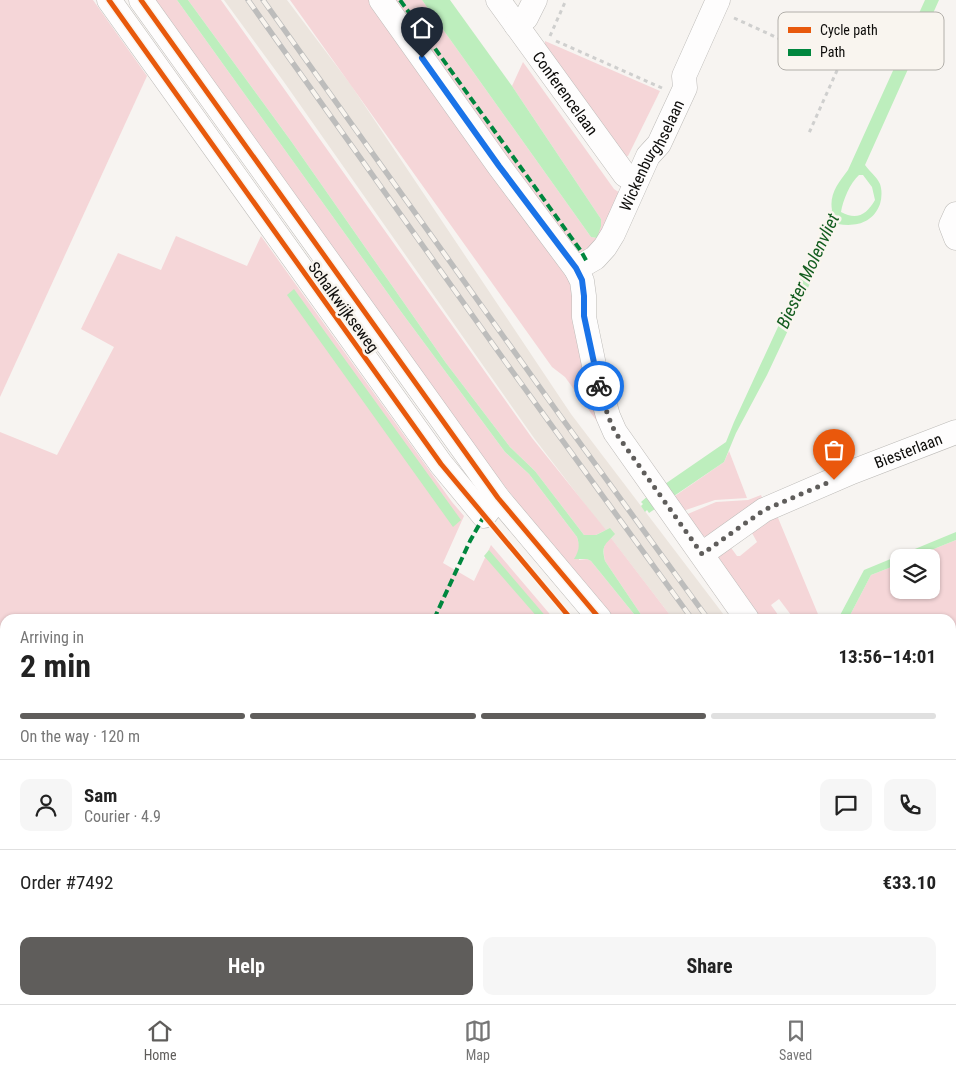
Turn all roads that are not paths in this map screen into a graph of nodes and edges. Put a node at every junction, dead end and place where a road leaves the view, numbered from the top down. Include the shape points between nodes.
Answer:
1 (109, 0) edge
2 (141, 0) edge
3 (381, 0) edge
4 (498, 0) edge
5 (535, 0) edge
6 (716, 4) edge
7 (516, 25) junction
8 (636, 181) junction
9 (576, 268) junction
10 (956, 432) edge
11 (491, 507) junction
12 (702, 554) junction
13 (595, 614) edge
14 (744, 614) edge

1 - 11 street, Schalkwijkseweg via 441,464
2 - 11 street, Schalkwijkseweg
3 - 9 street
4 - 7 street, Conferencelaan
5 - 7 street via 526,18
6 - 8 street, Wickenburghselaan via 684,76 686,88 659,144 648,156
7 - 8 street, Conferencelaan via 624,175
8 - 9 street, Wickenburghselaan via 614,234 595,258
9 - 12 street via 582,280 584,316 595,370 615,432
10 - 12 street, Biesterlaan via 764,510
11 - 13 street, Schalkwijkseweg
12 - 14 street

